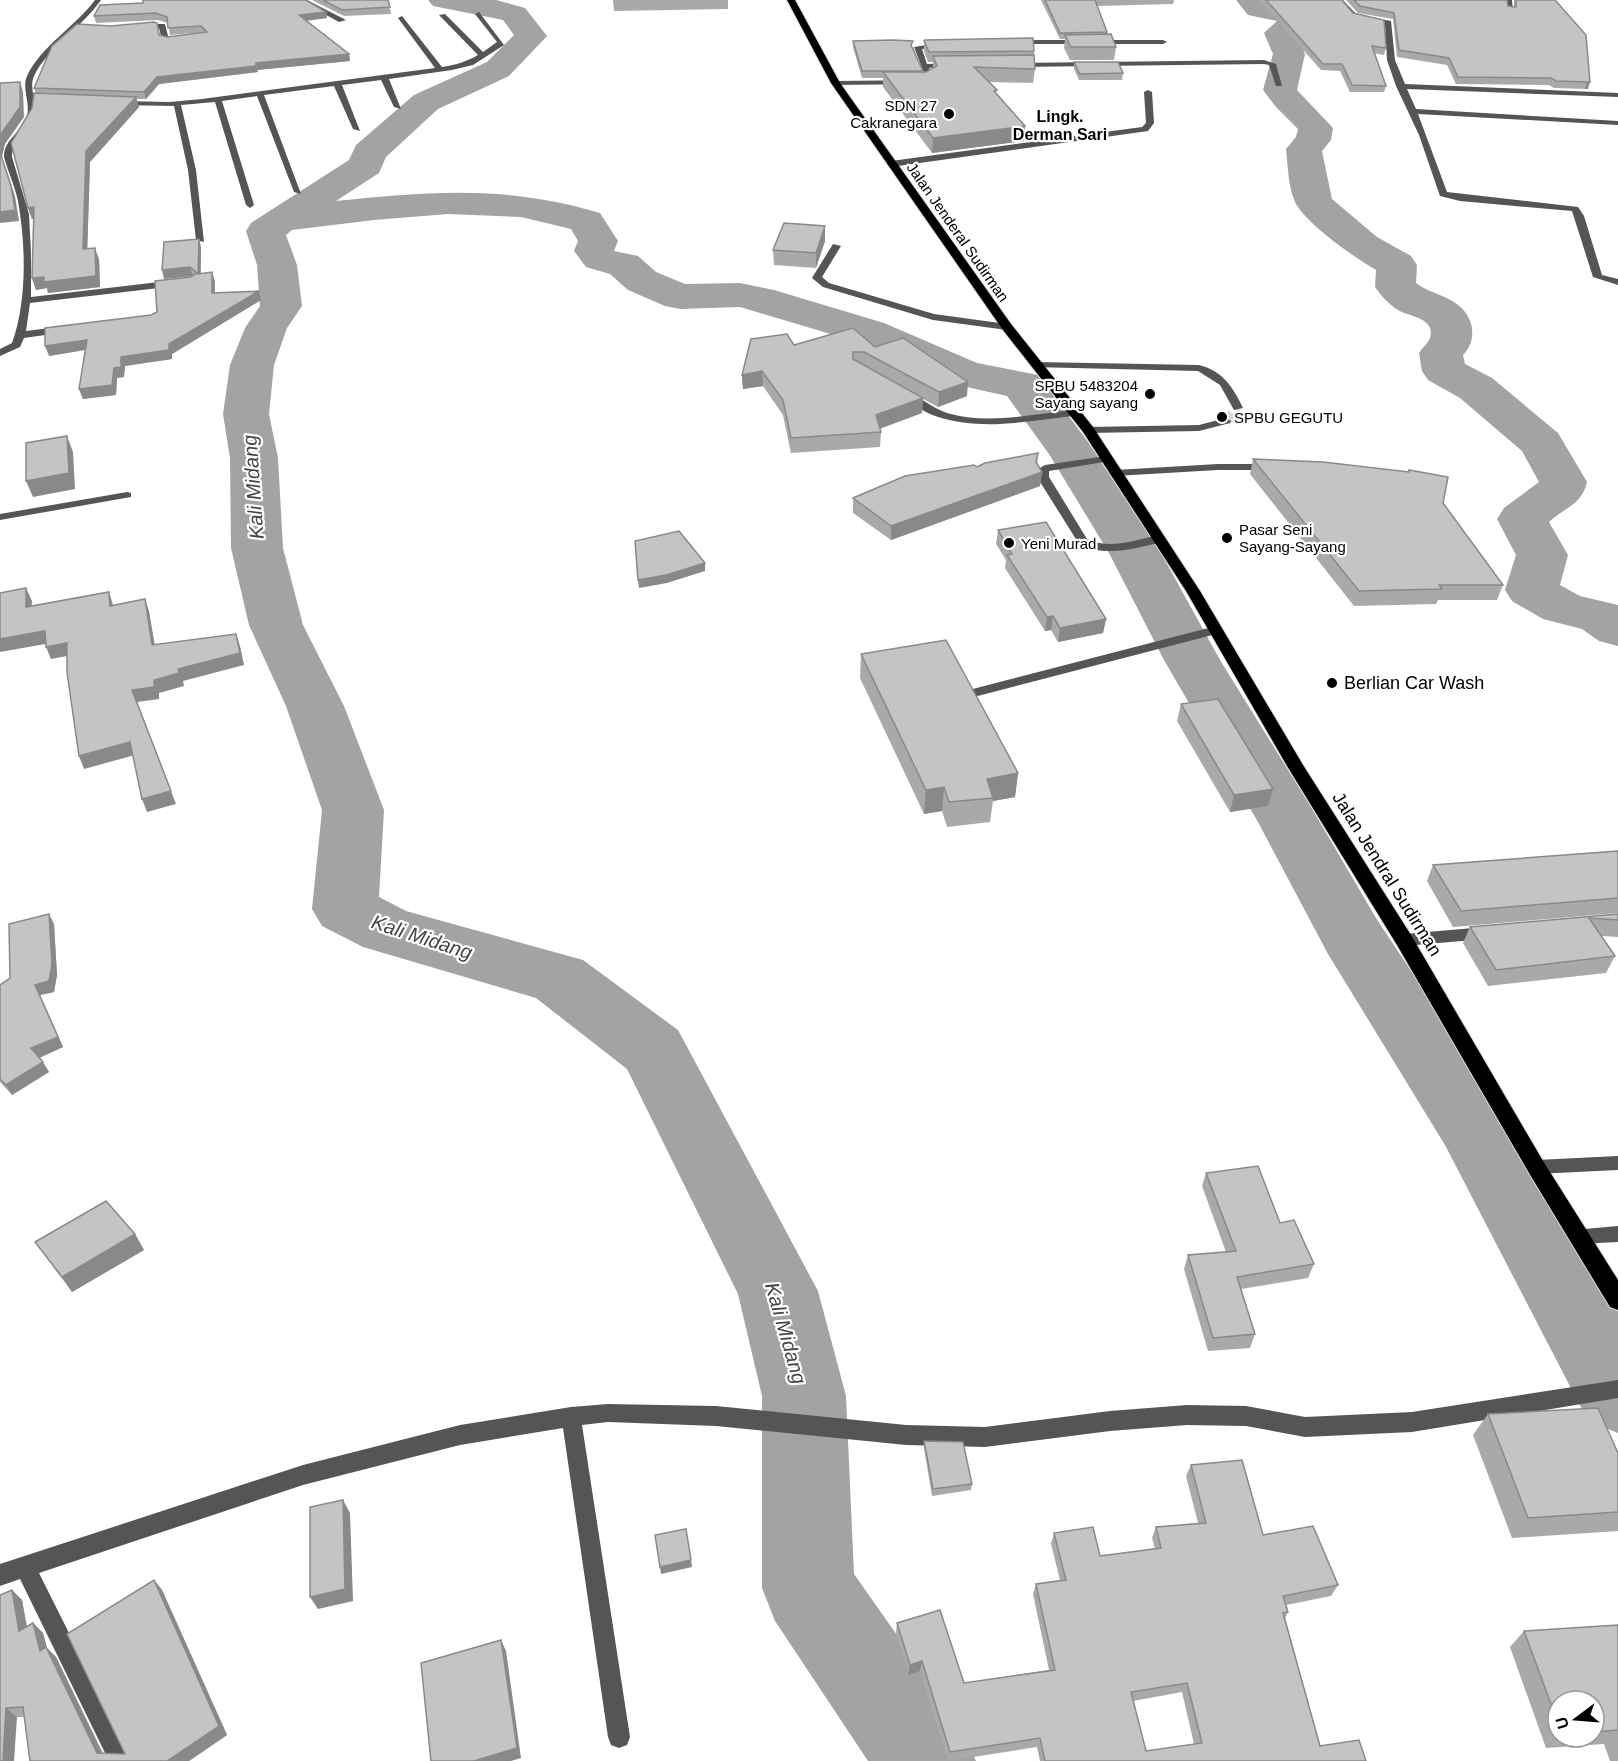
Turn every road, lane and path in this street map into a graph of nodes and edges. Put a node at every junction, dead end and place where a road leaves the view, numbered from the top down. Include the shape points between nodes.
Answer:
1 (98, 0) edge
2 (302, 0) edge
3 (791, 0) edge
4 (1339, 0) edge
5 (1509, 0) edge
6 (1511, 10) edge
7 (479, 14) dead end
8 (442, 15) dead end
9 (402, 18) dead end
10 (342, 20) edge
11 (127, 27) edge
12 (193, 38) edge
13 (1007, 42) edge
14 (1162, 42) dead end
15 (954, 44) edge
16 (483, 56) junction
17 (962, 65) edge
18 (1008, 65) edge
19 (924, 66) junction
20 (440, 70) junction
21 (384, 77) junction
22 (337, 83) junction
23 (836, 83) junction
24 (1279, 84) dead end
25 (1400, 86) junction
26 (1148, 92) dead end
27 (260, 93) junction
28 (1618, 95) edge
29 (218, 99) junction
30 (113, 103) edge
31 (177, 103) junction
32 (398, 107) dead end
33 (1413, 111) junction
34 (1618, 123) edge
35 (357, 129) dead end
36 (891, 164) junction
37 (297, 192) dead end
38 (250, 205) dead end
39 (201, 240) edge
40 (836, 246) dead end
41 (182, 282) edge
42 (1618, 282) edge
43 (24, 301) junction
44 (1007, 327) junction
45 (76, 328) edge
46 (21, 335) junction
47 (0, 353) edge
48 (1036, 365) junction
49 (900, 392) edge
50 (1238, 408) dead end
51 (1073, 412) junction
52 (1226, 421) tunnel mouth
53 (1088, 430) junction
54 (1111, 466) junction
55 (1282, 468) edge
56 (127, 495) dead end
57 (0, 517) edge
58 (1159, 539) junction
59 (1216, 630) junction
60 (970, 694) edge
61 (1499, 932) edge
62 (1404, 940) junction
63 (1618, 1163) edge
64 (1536, 1167) junction
65 (1618, 1234) edge
66 (1580, 1236) junction
67 (1618, 1300) edge
68 (1618, 1389) edge
69 (571, 1417) junction
70 (25, 1567) junction
71 (0, 1575) edge
72 (620, 1737) dead end
73 (122, 1761) edge

1 - 43 street via 83,26 30,75 28,83 36,100 31,119 13,140 8,153 26,234
2 - 10 street
3 - 23 highway, Jalan Jenderal Sudirman
4 - 25 street via 1355,17 1388,23 1391,60
5 - 6 street
7 - 16 street via 501,43
8 - 16 street
9 - 20 street
11 - 12 street via 159,25 164,27 167,39
13 - 14 street
15 - 19 street via 918,47
16 - 20 street
17 - 19 street
18 - 24 street via 1264,62 1272,64
19 - 23 street via 930,79 924,82
20 - 21 street
21 - 22 street
21 - 32 street
22 - 27 street
22 - 35 street
23 - 36 highway, Jalan Jenderal Sudirman
25 - 28 street
25 - 33 street
26 - 36 street via 1150,123 1145,129
27 - 29 street
27 - 37 street
29 - 31 street
29 - 38 street
30 - 31 street
31 - 39 street via 192,170
33 - 34 street
33 - 42 street via 1443,194 1575,210 1598,277
36 - 44 highway, Jalan Jenderal Sudirman
40 - 44 street via 817,278 826,285 942,320
41 - 43 street
43 - 46 street
44 - 48 highway, Jalan Jenderal Sudirman
45 - 46 street
46 - 47 street via 13,349
48 - 50 street via 1200,368 1214,372 1226,382
48 - 51 highway, Jalan Jenderal Sudirman
49 - 51 street via 941,415 959,419
51 - 53 highway, Jalan Jenderal Sudirman
52 - 53 street via 1199,428
53 - 54 highway, Jalan Jenderal Sudirman
54 - 55 street
54 - 58 highway, Jalan Jendral Sudirman
54 - 58 street via 1085,462 1056,465 1044,469 1043,477 1083,541 1100,549
56 - 57 street
58 - 59 highway, Jalan Jendral Sudirman
59 - 60 street
59 - 62 highway, Jalan Jendral Sudirman via 1294,766
61 - 62 street
62 - 64 highway, Jalan Jendral Sudirman
63 - 64 street
64 - 66 highway, Jalan Jendral Sudirman
65 - 66 street
66 - 67 highway, Jalan Jendral Sudirman
68 - 69 street via 1412,1422 1305,1427 1246,1416 1187,1415 985,1437 906,1435 716,1416 608,1413
69 - 70 street via 460,1436 303,1475
69 - 72 street
70 - 71 street
70 - 73 street

